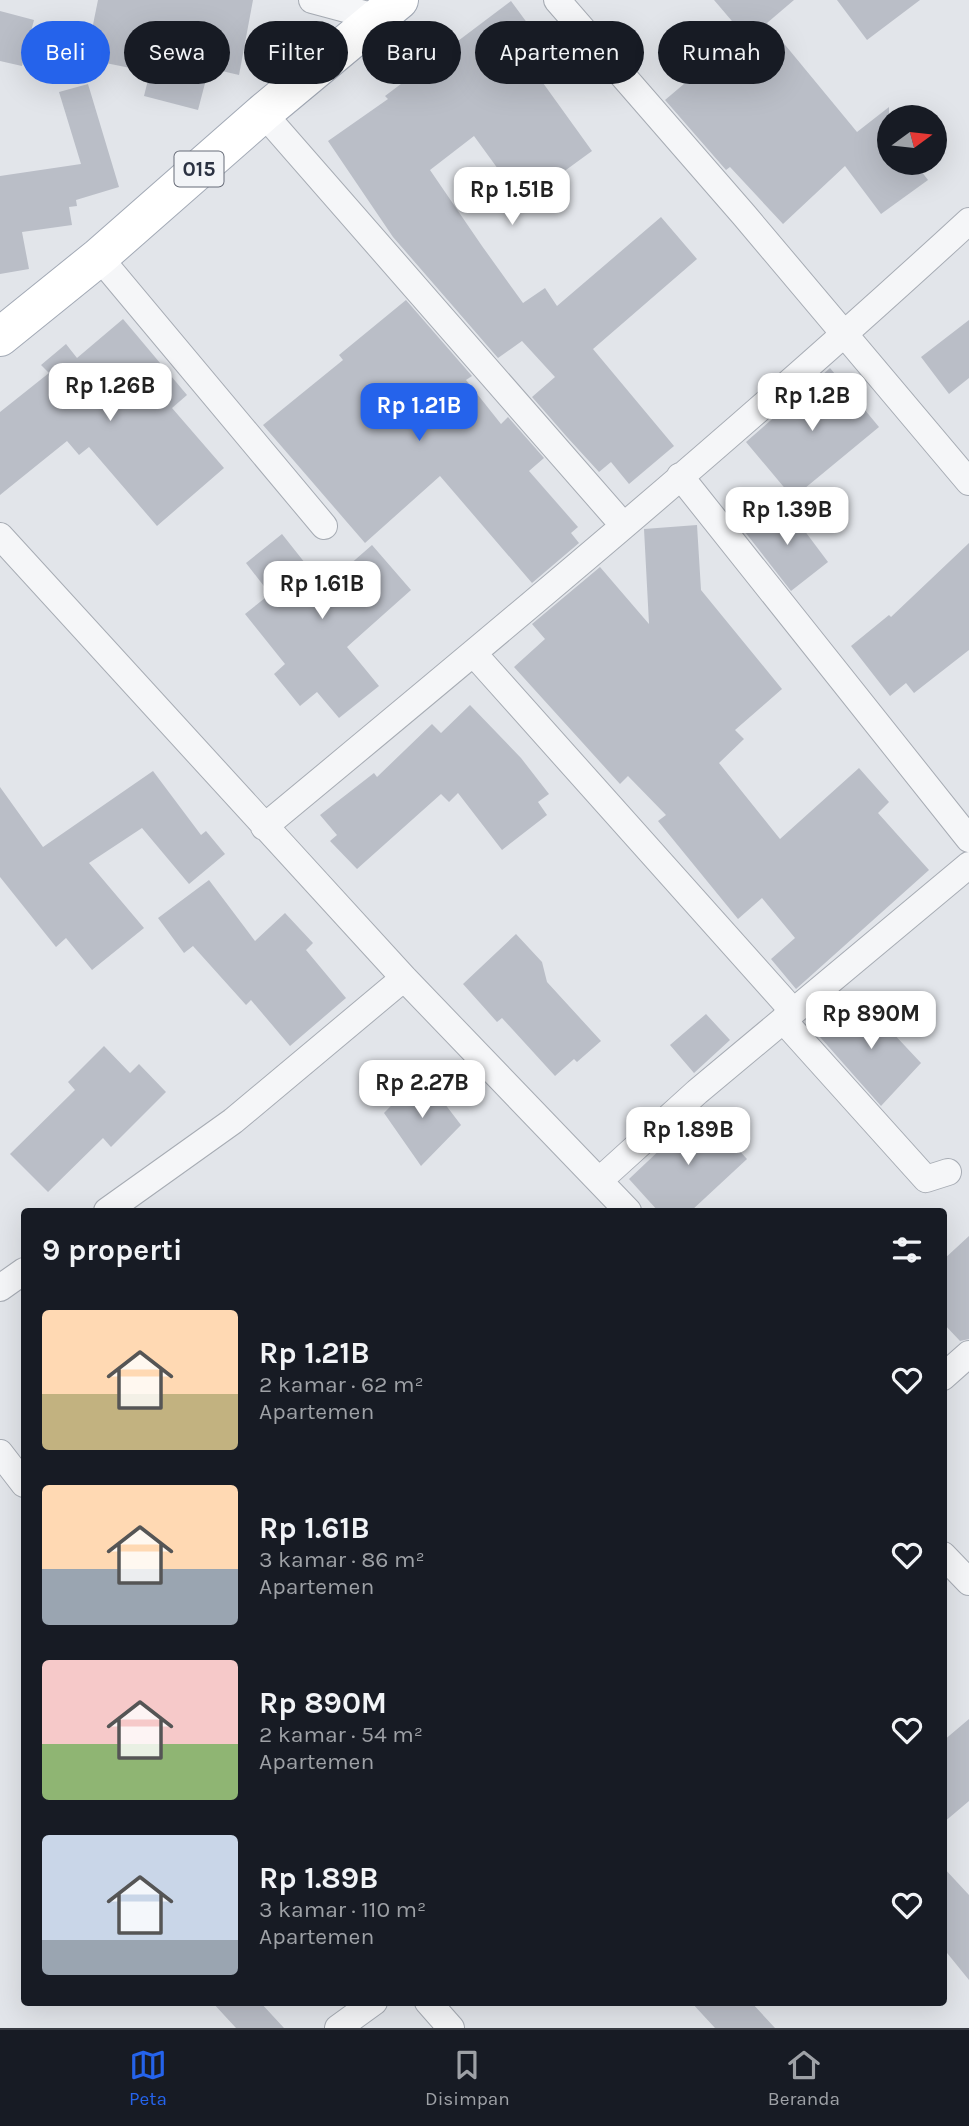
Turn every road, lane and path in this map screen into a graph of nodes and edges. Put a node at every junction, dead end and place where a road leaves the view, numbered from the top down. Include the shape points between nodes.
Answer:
1 (312, 0) edge
2 (557, 0) edge
3 (389, 9) edge
4 (263, 113) junction
5 (969, 222) edge
6 (99, 257) junction
7 (845, 335) junction
8 (0, 337) edge
9 (680, 476) junction
10 (969, 482) edge
11 (623, 525) junction
12 (324, 526) dead end
13 (0, 536) edge
14 (474, 653) junction
15 (264, 827) junction
16 (969, 839) edge
17 (969, 865) edge
18 (404, 978) junction
19 (788, 1015) junction
20 (947, 1172) dead end
21 (601, 1179) junction
22 (111, 1208) edge
23 (625, 1208) edge
24 (21, 1272) edge
25 (0, 1288) edge
26 (969, 1354) edge
27 (947, 1373) edge
28 (0, 1453) edge
29 (21, 1480) edge
30 (947, 1559) edge
31 (969, 1582) edge
32 (368, 2006) edge
33 (432, 2006) edge
34 (338, 2028) edge
35 (451, 2028) edge

1 - 3 street
2 - 7 street
3 - 4 main road, 015
4 - 6 main road, 015
4 - 11 street
5 - 7 street
6 - 8 main road, 015
6 - 12 street
7 - 9 street
7 - 10 street
9 - 11 street
9 - 16 street
11 - 14 street
13 - 15 street
14 - 15 street
14 - 19 street
15 - 18 street
17 - 19 street
18 - 21 street
18 - 22 street via 233,1121
19 - 20 street via 926,1179
19 - 21 street
21 - 23 street
24 - 25 street
26 - 27 street
28 - 29 street
30 - 31 street
32 - 34 street
33 - 35 street

